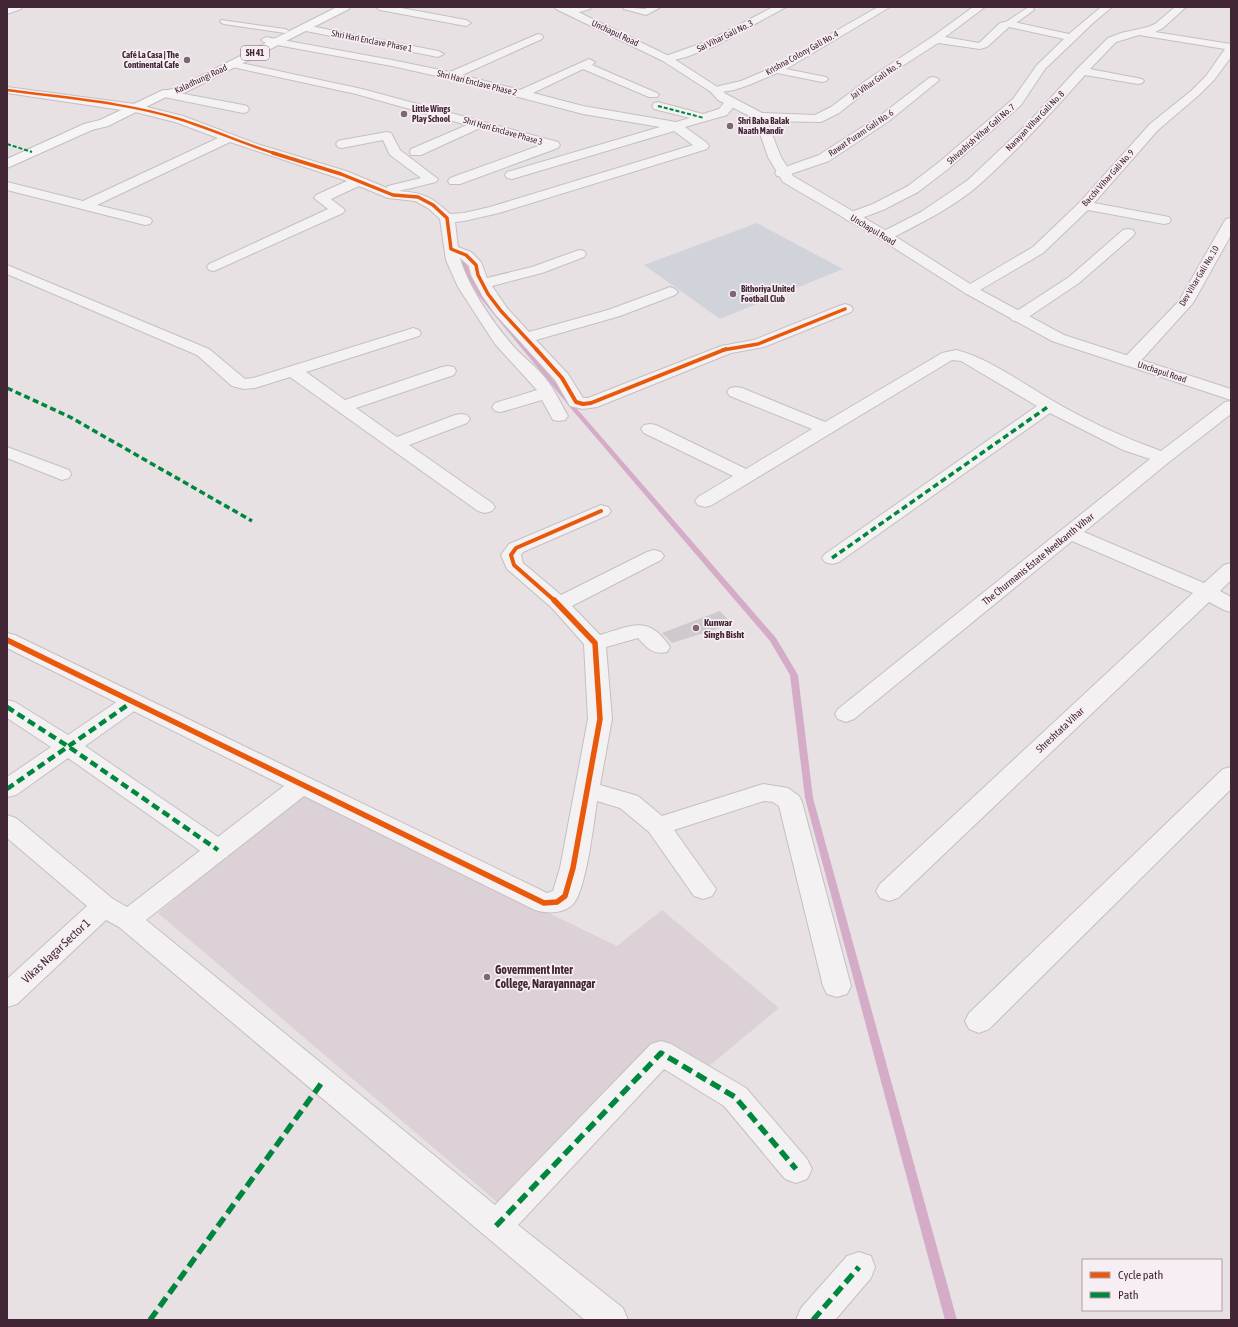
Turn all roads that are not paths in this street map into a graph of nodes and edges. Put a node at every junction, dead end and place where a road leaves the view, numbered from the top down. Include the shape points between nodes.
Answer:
1 (17, 7) edge
2 (331, 7) edge
3 (345, 7) edge
4 (380, 7) edge
5 (586, 7) edge
6 (628, 7) edge
7 (656, 7) edge
8 (781, 7) edge
9 (885, 7) edge
10 (980, 7) edge
11 (1107, 7) edge
12 (1181, 7) edge
13 (565, 10) edge
14 (1030, 10) dead end
15 (7, 11) edge
16 (224, 22) dead end
17 (466, 23) dead end
18 (1009, 24) junction
19 (305, 28) junction
20 (285, 31) junction
21 (1140, 32) junction
22 (538, 37) dead end
23 (936, 38) junction
24 (1072, 38) junction
25 (272, 41) junction
26 (1231, 48) edge
27 (438, 54) dead end
28 (667, 59) junction
29 (232, 64) junction
30 (776, 70) junction
31 (1081, 71) junction
32 (451, 76) junction
33 (822, 79) dead end
34 (933, 80) dead end
35 (1138, 81) dead end
36 (7, 90) edge
37 (715, 90) junction
38 (163, 94) junction
39 (522, 94) junction
40 (653, 95) dead end
41 (731, 102) junction
42 (658, 106) dead end
43 (135, 108) junction
44 (243, 108) dead end
45 (760, 117) junction
46 (704, 118) junction
47 (104, 123) junction
48 (479, 124) junction
49 (675, 126) junction
50 (229, 138) junction
51 (342, 144) dead end
52 (416, 152) dead end
53 (7, 164) edge
54 (782, 172) junction
55 (7, 175) edge
56 (359, 181) junction
57 (7, 186) edge
58 (447, 188) junction
59 (384, 192) junction
60 (418, 196) junction
61 (86, 205) junction
62 (1085, 205) junction
63 (851, 216) junction
64 (1072, 217) junction
65 (447, 218) junction
66 (1087, 220) dead end
67 (1164, 220) dead end
68 (145, 221) dead end
69 (1231, 222) edge
70 (1124, 229) dead end
71 (885, 236) junction
72 (451, 249) junction
73 (579, 254) dead end
74 (214, 267) dead end
75 (7, 269) edge
76 (483, 284) junction
77 (970, 290) junction
78 (670, 292) dead end
79 (845, 309) dead end
80 (1018, 317) junction
81 (412, 333) dead end
82 (526, 338) junction
83 (1131, 361) junction
84 (448, 371) dead end
85 (294, 372) junction
86 (736, 392) dead end
87 (546, 393) junction
88 (1231, 395) edge
89 (343, 406) junction
90 (1048, 406) junction
91 (1231, 406) edge
92 (501, 407) dead end
93 (559, 416) dead end
94 (461, 419) dead end
95 (650, 429) dead end
96 (827, 429) junction
97 (395, 444) junction
98 (7, 452) edge
99 (1163, 458) junction
100 (62, 474) dead end
101 (747, 476) junction
102 (705, 501) dead end
103 (485, 507) dead end
104 (601, 511) dead end
105 (1070, 533) junction
106 (654, 556) dead end
107 (832, 558) dead end
108 (1231, 569) edge
109 (1207, 592) junction
110 (559, 604) junction
111 (1231, 606) edge
112 (7, 640) edge
113 (595, 643) junction
114 (659, 646) dead end
115 (132, 702) junction
116 (7, 707) edge
117 (846, 714) dead end
118 (69, 747) junction
119 (1231, 775) edge
120 (301, 785) junction
121 (7, 790) edge
122 (587, 791) junction
123 (8, 826) edge
124 (658, 826) junction
125 (218, 850) junction
126 (703, 889) dead end
127 (890, 892) dead end
128 (116, 913) junction
129 (837, 986) dead end
130 (7, 996) edge
131 (979, 1021) dead end
132 (796, 1169) dead end
133 (496, 1226) junction
134 (860, 1267) dead end
135 (611, 1320) edge
136 (813, 1320) edge

1 - 15 street
2 - 20 main road, Kaladhungi Road / SH 41
3 - 19 main road, Kaladhungi Road / SH 41
4 - 17 street
5 - 13 street
6 - 7 street via 646,12
8 - 28 street, Sai Vihar Gali No. 3 via 697,50
9 - 30 street, Krishna Colony Gali No. 4
10 - 23 street, Jai Vihar Gali No. 5
11 - 24 street, Shivashish Vihar Gali No. 7
12 - 21 street, Narayan Vihar Gali No. 8 via 1159,26
13 - 28 street, Unchapul Road
14 - 18 lane
16 - 20 lane
18 - 23 street via 1004,25 980,46
18 - 24 street
19 - 25 main road, Kaladhungi Road / SH 41
19 - 27 street, Shri Hari Enclave Phase 1
20 - 25 main road, Kaladhungi Road / SH 41
21 - 26 street
21 - 31 street, Narayan Vihar Gali No. 8 via 1112,40
22 - 32 street
23 - 45 street, Jai Vihar Gali No. 5 via 824,116 817,119
24 - 63 street, Shivashish Vihar Gali No. 7 via 1041,67 1018,102 943,166 913,189 878,207
25 - 29 main road, Kaladhungi Road / SH 41
25 - 32 street, Shri Hari Enclave Phase 2
25 - 38 main road, Kaladhungi Road / SH 41 via 165,89
26 - 62 street, Bacchi Vihar Gali No. 9 via 1210,78 1195,94 1154,127
28 - 37 street, Unchapul Road
29 - 38 main road, Kaladhungi Road / SH 41 via 180,90
29 - 48 street, Shri Hari Enclave Phase 3 via 358,90
30 - 33 street
30 - 37 street, Krishna Colony Gali No. 4 via 728,89
31 - 35 street
31 - 71 street, Narayan Vihar Gali No. 8 via 1032,127 973,183 926,215
32 - 39 street, Shri Hari Enclave Phase 2
34 - 54 street, Rawat Puram Gali No. 6 via 885,118 824,158
36 - 43 street
37 - 41 street, Unchapul Road
38 - 43 main road, Kaladhungi Road / SH 41
38 - 44 street
39 - 40 street via 586,64
39 - 49 street, Shri Hari Enclave Phase 2 via 583,110
41 - 45 street, Unchapul Road
41 - 46 street via 723,112
42 - 46 street
43 - 47 main road, Kaladhungi Road / SH 41
43 - 50 street via 179,119
45 - 54 street, Unchapul Road via 767,140
46 - 49 street
47 - 53 main road, Kaladhungi Road / SH 41 via 88,127
47 - 55 main road, Kaladhungi Road / SH 41 via 100,131
48 - 52 street
48 - 58 street, Shri Hari Enclave Phase 3 via 554,145
49 - 58 street via 462,189
49 - 65 street via 703,146 494,210
50 - 56 street
50 - 61 street
51 - 59 street via 387,136 395,152 431,179
54 - 63 street, Unchapul Road via 788,179
56 - 59 street
56 - 74 street via 321,198 338,210
57 - 61 street
58 - 60 street
59 - 60 street
60 - 65 street
61 - 68 street
62 - 64 street, Bacchi Vihar Gali No. 9
62 - 67 street
63 - 71 street, Unchapul Road
64 - 66 street
64 - 77 street, Bacchi Vihar Gali No. 9 via 1038,250
65 - 72 street
69 - 83 street, Dev Vihar Gali No. 10 via 1185,303
70 - 80 street via 1074,280
71 - 77 street, Unchapul Road
72 - 76 street via 466,255 476,265
72 - 87 street via 452,259 460,278 490,324 508,350 542,385
73 - 76 street via 537,270
75 - 85 street via 203,352 238,382 255,383
76 - 82 street via 501,311
77 - 80 street, Unchapul Road
78 - 82 street via 614,313
79 - 82 street via 758,344 727,349 583,404 576,402 562,378
80 - 83 street, Unchapul Road via 1058,338
81 - 85 street
83 - 88 street, Unchapul Road
84 - 89 street
85 - 89 street
86 - 96 street
87 - 92 street
87 - 93 street
89 - 97 street
90 - 96 street via 966,358 956,355 948,356
90 - 99 street via 1129,446
90 - 107 street
91 - 99 street, The Churmanis Estate Neelkanth Vihar
94 - 97 street
95 - 101 street
96 - 101 street
97 - 103 street
98 - 100 street
99 - 105 street, The Churmanis Estate Neelkanth Vihar
101 - 102 street
104 - 110 street via 516,548 511,555 514,565
105 - 109 street
105 - 117 street, The Churmanis Estate Neelkanth Vihar
106 - 110 street
108 - 109 street, Shreshtata Vihar
109 - 111 street
109 - 127 street, Shreshtata Vihar
110 - 113 street
112 - 115 street
113 - 114 street via 639,630
113 - 122 street via 600,719
115 - 118 street
115 - 120 street
116 - 118 street
118 - 121 street
118 - 125 street
119 - 131 street
120 - 122 street via 544,903 557,902 565,896 573,868
120 - 125 street, Vikas Nagar Sector 1
122 - 124 street via 629,802
123 - 128 street
124 - 126 street
124 - 129 street via 764,792 779,794 790,802
125 - 128 street, Vikas Nagar Sector 1
128 - 130 street, Vikas Nagar Sector 1
128 - 133 street
132 - 133 street via 735,1097 661,1053
133 - 135 street
134 - 136 street

